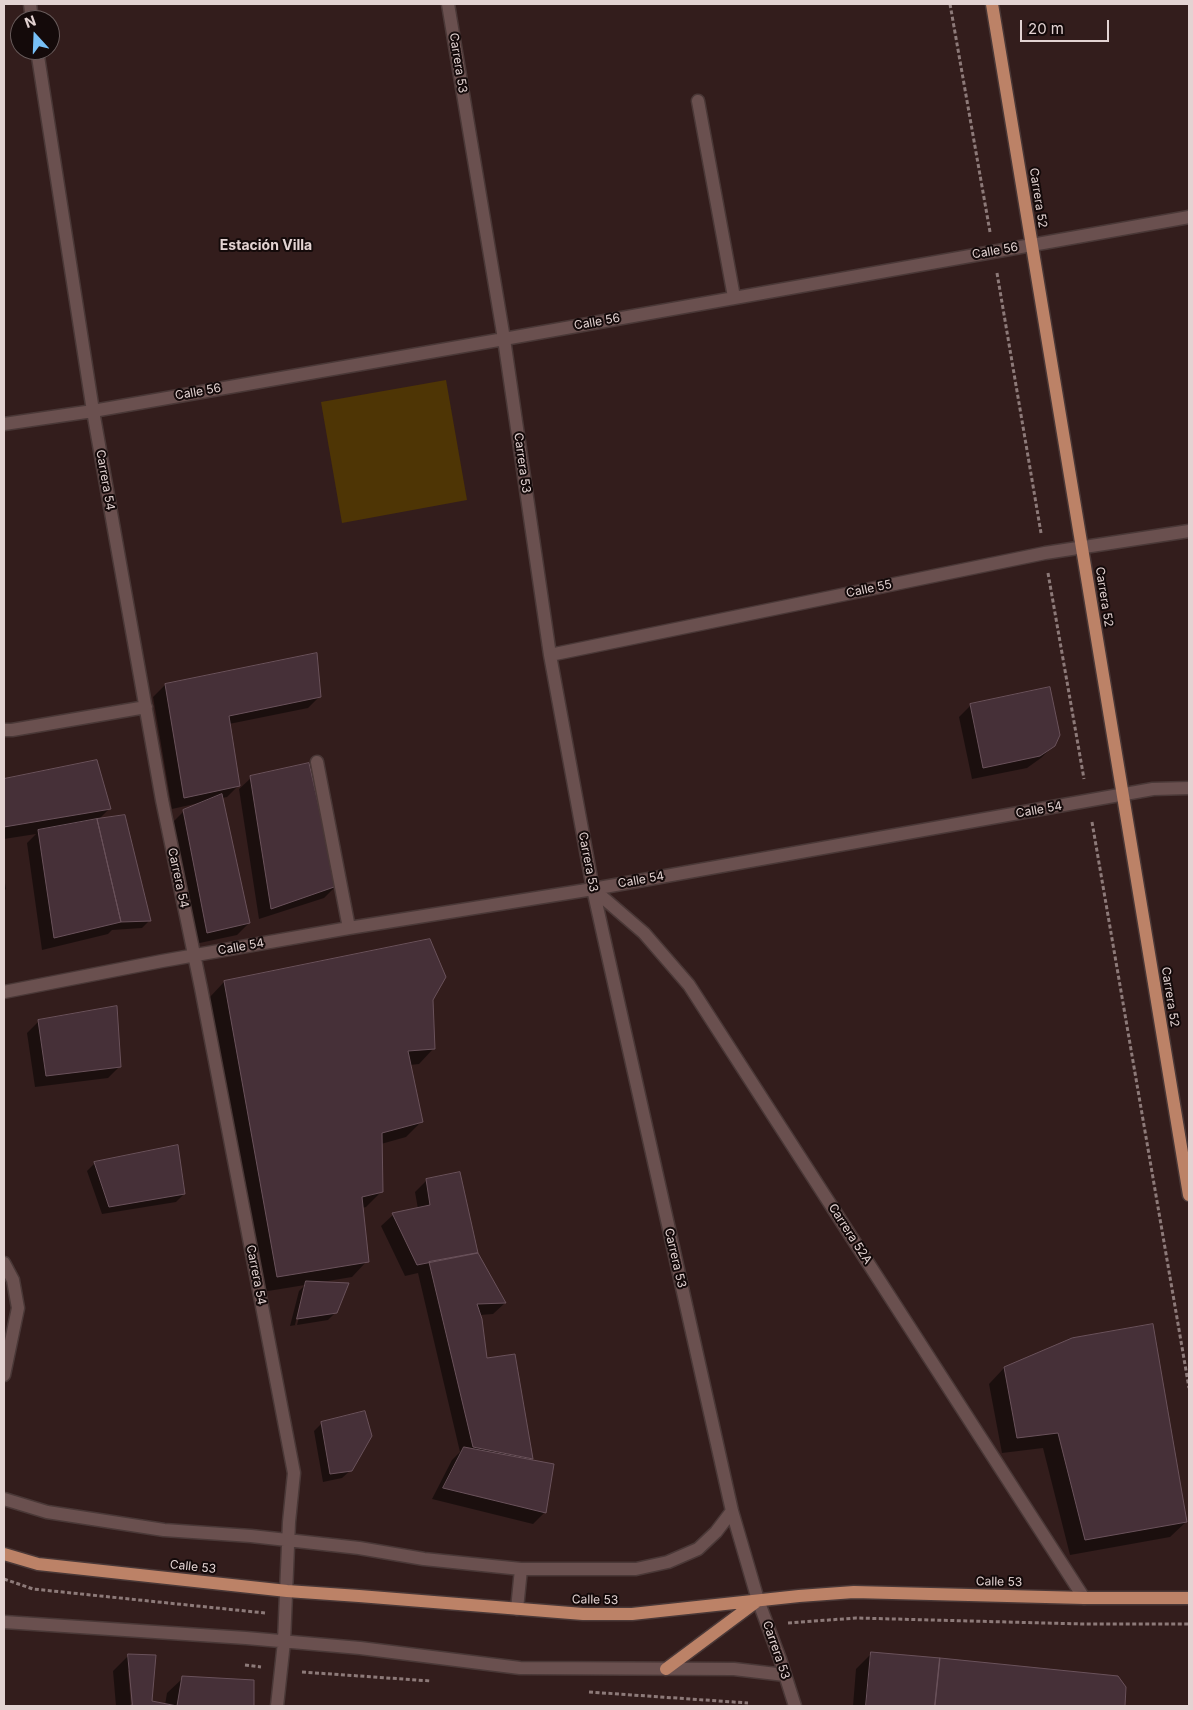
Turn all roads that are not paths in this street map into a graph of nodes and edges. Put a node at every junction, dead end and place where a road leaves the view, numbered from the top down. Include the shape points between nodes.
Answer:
1 (448, 4) edge
2 (992, 4) edge
3 (39, 60) edge
4 (698, 101) dead end
5 (1189, 217) edge
6 (1032, 245) junction
7 (734, 297) junction
8 (504, 339) junction
9 (93, 410) junction
10 (4, 424) edge
11 (1189, 531) edge
12 (1082, 546) junction
13 (550, 655) junction
14 (146, 707) junction
15 (4, 730) edge
16 (317, 762) dead end
17 (1189, 788) edge
18 (1123, 795) junction
19 (592, 889) junction
20 (349, 928) junction
21 (193, 956) junction
22 (4, 992) edge
23 (1189, 1195) edge
24 (4, 1263) edge
25 (4, 1375) edge
26 (4, 1499) edge
27 (732, 1512) junction
28 (289, 1541) junction
29 (4, 1554) edge
30 (521, 1569) junction
31 (286, 1591) junction
32 (1084, 1598) junction
33 (1189, 1598) edge
34 (758, 1600) junction
35 (517, 1609) junction
36 (4, 1622) edge
37 (284, 1642) junction
38 (666, 1669) junction
39 (785, 1675) junction
40 (277, 1706) edge
41 (795, 1706) edge

1 - 8 street, Carrera 53
2 - 6 main road, Carrera 52
3 - 9 street, Carrera 54
4 - 7 street
5 - 6 street, Calle 56
6 - 7 street, Calle 56
6 - 12 main road, Carrera 52
7 - 8 street, Calle 56
8 - 9 street, Calle 56
8 - 13 street, Carrera 53
9 - 10 street, Calle 56
9 - 14 street, Carrera 54
11 - 12 street, Calle 55
12 - 13 street, Calle 55
12 - 18 main road, Carrera 52
13 - 19 street, Carrera 53
14 - 15 street
14 - 21 street, Carrera 54
16 - 20 street
17 - 18 street, Calle 54 via 1153,789
18 - 19 street, Calle 54
18 - 23 main road, Carrera 52
19 - 20 street, Calle 54
19 - 27 street, Carrera 53
19 - 32 street, Carrera 52A via 644,933 689,985
20 - 21 street, Calle 54
21 - 22 street, Calle 54
21 - 28 street, Carrera 54 via 294,1473
24 - 25 street via 13,1280 18,1308
26 - 28 street via 48,1512 113,1523
27 - 30 street via 698,1549 668,1562 636,1569
27 - 34 street, Carrera 53
28 - 30 street
28 - 31 street, Carrera 54
29 - 31 main road, Calle 53 via 38,1564
30 - 35 street
31 - 35 main road, Calle 53
31 - 37 street, Carrera 54
32 - 33 main road, Calle 53
32 - 34 main road, Calle 53 via 854,1592
34 - 35 main road, Calle 53 via 632,1614
34 - 38 main road
34 - 39 street, Carrera 53
36 - 37 street
37 - 38 street via 520,1668
37 - 40 street, Carrera 54
38 - 39 street via 734,1669
39 - 41 street, Carrera 53

